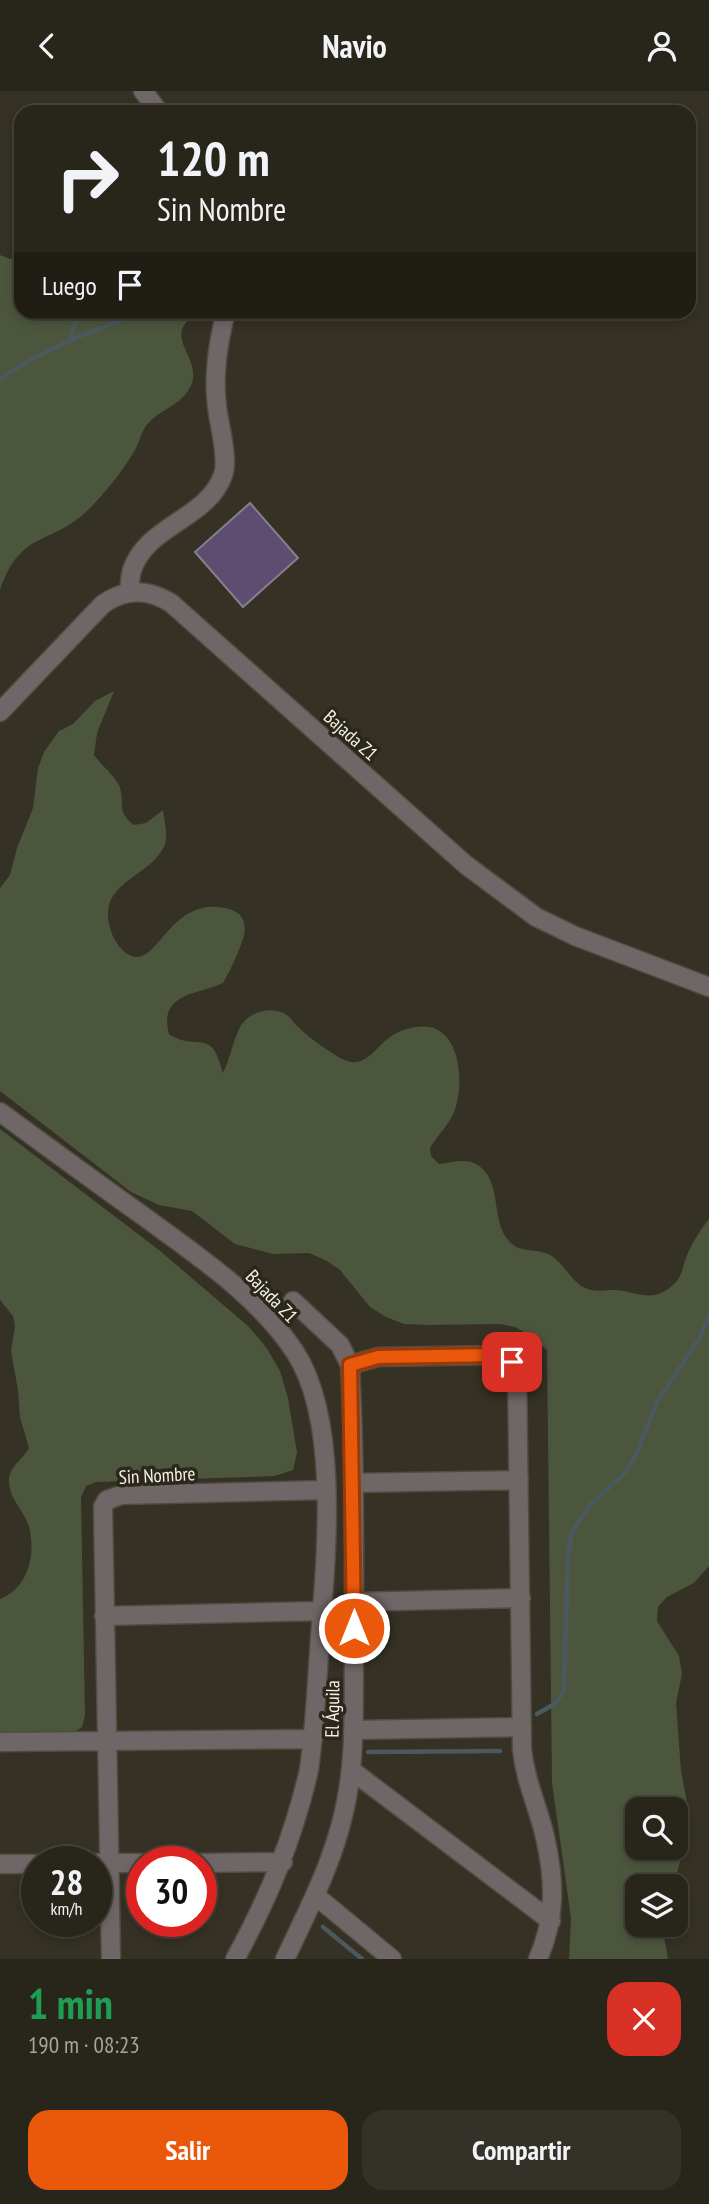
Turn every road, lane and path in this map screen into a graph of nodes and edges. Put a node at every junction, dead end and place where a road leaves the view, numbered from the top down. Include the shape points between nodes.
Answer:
1 (143, 91) edge
2 (154, 105) edge
3 (224, 319) edge
4 (129, 591) junction
5 (0, 712) edge
6 (709, 987) edge
7 (0, 1112) edge
8 (293, 1301) dead end
9 (350, 1365) junction
10 (519, 1480) junction
11 (353, 1483) junction
12 (326, 1490) junction
13 (521, 1598) junction
14 (354, 1602) junction
15 (322, 1611) junction
16 (104, 1616) junction
17 (522, 1727) junction
18 (353, 1730) junction
19 (313, 1739) junction
20 (107, 1741) junction
21 (0, 1742) edge
22 (351, 1770) junction
23 (104, 1846) edge
24 (283, 1862) junction
25 (217, 1863) edge
26 (0, 1864) edge
27 (21, 1864) edge
28 (316, 1896) junction
29 (551, 1921) junction
30 (109, 1937) edge
31 (111, 1959) edge
32 (235, 1959) edge
33 (285, 1959) edge
34 (392, 1959) edge
35 (538, 1959) edge

1 - 2 street
3 - 4 street via 215,366 224,473 215,492 145,548 133,569
4 - 5 street via 103,604
4 - 6 street, Bajada Z1 via 158,595 171,603 466,865 518,905 575,936
7 - 12 street, Bajada Z1 via 197,1255 274,1325 306,1374 320,1428
8 - 9 street via 340,1345
9 - 10 street via 378,1357 496,1355 512,1362 518,1378
9 - 11 street, El Águila
10 - 11 street
10 - 13 street
11 - 14 street, El Águila
12 - 15 street, El Águila
12 - 16 street, Sin Nombre via 121,1495 107,1500 102,1517
13 - 14 street
13 - 17 street
14 - 18 street, El Águila
15 - 16 street
15 - 19 street, El Águila
16 - 20 street, Sin Nombre
17 - 18 street
17 - 29 street via 526,1780 549,1861
18 - 22 street, El Águila
19 - 20 street
19 - 24 street, El Águila via 302,1803
20 - 21 street
20 - 23 street, Sin Nombre
22 - 28 street, El Águila via 338,1837
22 - 29 street
24 - 25 street
24 - 32 street, El Águila
26 - 27 street
28 - 33 street, El Águila
28 - 34 street
29 - 35 street
30 - 31 street, Sin Nombre

